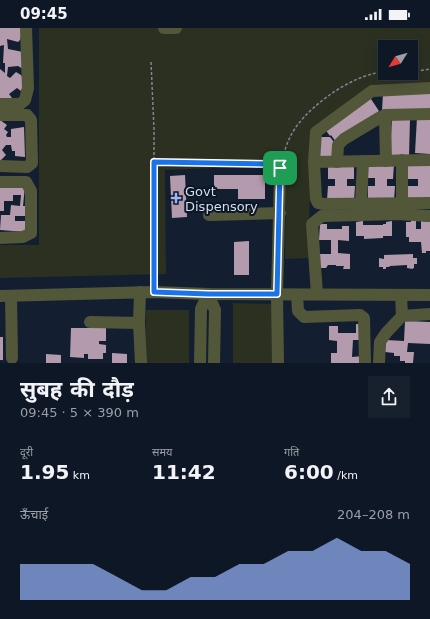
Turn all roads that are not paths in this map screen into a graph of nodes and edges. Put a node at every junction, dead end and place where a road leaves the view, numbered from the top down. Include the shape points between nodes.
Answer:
1 (26, 28) edge
2 (164, 28) edge
3 (176, 28) edge
4 (430, 88) edge
5 (0, 104) edge
6 (430, 114) edge
7 (0, 116) edge
8 (384, 116) junction
9 (402, 160) junction
10 (430, 160) edge
11 (363, 161) junction
12 (386, 161) junction
13 (314, 162) junction
14 (336, 162) junction
15 (0, 166) edge
16 (280, 171) road end
17 (0, 182) edge
18 (402, 203) junction
19 (430, 203) edge
20 (361, 204) junction
21 (280, 213) junction
22 (209, 215) dead end
23 (430, 216) edge
24 (0, 238) edge
25 (140, 292) junction
26 (208, 294) junction
27 (277, 294) junction
28 (297, 294) junction
29 (317, 294) junction
30 (401, 295) junction
31 (430, 295) edge
32 (6, 296) edge
33 (430, 314) edge
34 (402, 316) junction
35 (90, 322) dead end
36 (140, 323) junction
37 (12, 358) dead end
38 (141, 363) edge
39 (200, 363) edge
40 (214, 363) edge
41 (278, 363) edge
42 (365, 363) edge
43 (379, 363) edge

1 - 5 street via 28,88 25,100 20,104
2 - 3 street
4 - 13 street via 372,91 316,132
6 - 8 street
7 - 15 street via 27,115 31,120 32,134 31,165
8 - 12 street
8 - 14 street via 344,138 338,145
9 - 10 street
9 - 12 street
9 - 18 street
11 - 12 street
11 - 14 street
11 - 20 street
13 - 14 street
13 - 20 street via 318,203
16 - 21 street
17 - 24 street via 26,182 31,191 31,233 23,238
18 - 19 street
18 - 20 street
21 - 22 street
21 - 27 street
23 - 29 street via 322,216 315,220 312,224
25 - 26 street
25 - 32 street
25 - 36 street
26 - 27 street
26 - 39 street via 201,309
26 - 40 street via 215,310
27 - 28 street
27 - 41 street
28 - 29 street
28 - 42 street via 298,311 304,317 360,315 364,318
29 - 30 street
30 - 31 street
30 - 34 street
32 - 37 street
33 - 34 street
34 - 43 street via 380,342
35 - 36 street
36 - 38 street

